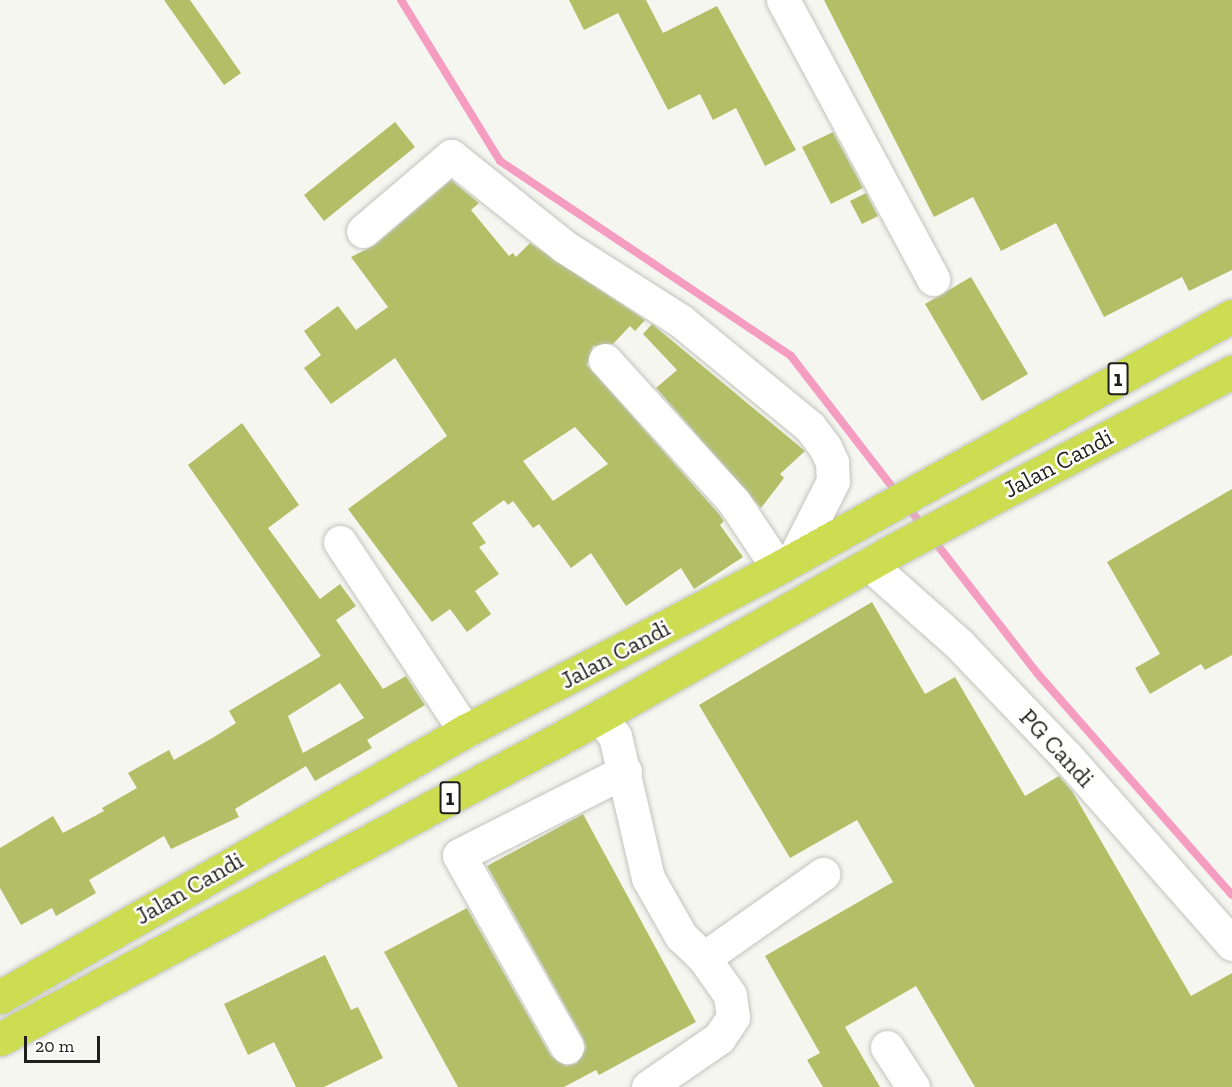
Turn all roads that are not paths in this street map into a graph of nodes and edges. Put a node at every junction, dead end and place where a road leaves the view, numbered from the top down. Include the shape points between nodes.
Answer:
1 (783, 0) edge
2 (363, 231) dead end
3 (933, 279) dead end
4 (1232, 316) edge
5 (605, 360) dead end
6 (1232, 372) edge
7 (340, 542) dead end
8 (883, 557) junction
9 (786, 563) junction
10 (612, 655) junction
11 (550, 688) junction
12 (634, 697) junction
13 (588, 724) junction
14 (465, 730) junction
15 (625, 771) junction
16 (823, 874) dead end
17 (1232, 944) edge
18 (704, 958) junction
19 (0, 997) edge
20 (0, 1039) edge
21 (567, 1047) dead end
22 (887, 1047) dead end
23 (648, 1087) edge
24 (913, 1087) edge

1 - 3 street
2 - 9 street via 451,156 565,247 681,321 810,427 825,447 833,481
4 - 9 highway, Jalan Candi / 1
5 - 9 street
6 - 8 highway, Jalan Candi / 1
7 - 14 street
8 - 12 highway, Jalan Candi / 1
8 - 17 street, PG Candi
9 - 10 highway, Jalan Candi / 1
10 - 11 highway, Jalan Candi / 1
10 - 12 highway via 613,673
11 - 13 highway
11 - 14 highway, Jalan Candi / 1
12 - 13 highway, Jalan Candi / 1
13 - 15 street via 615,736
13 - 20 highway, Jalan Candi / 1
14 - 19 highway, Jalan Candi / 1
15 - 18 street via 635,840 648,878 681,936
15 - 21 street via 459,855
16 - 18 street
18 - 23 street via 730,995 733,1017 719,1038
22 - 24 street

